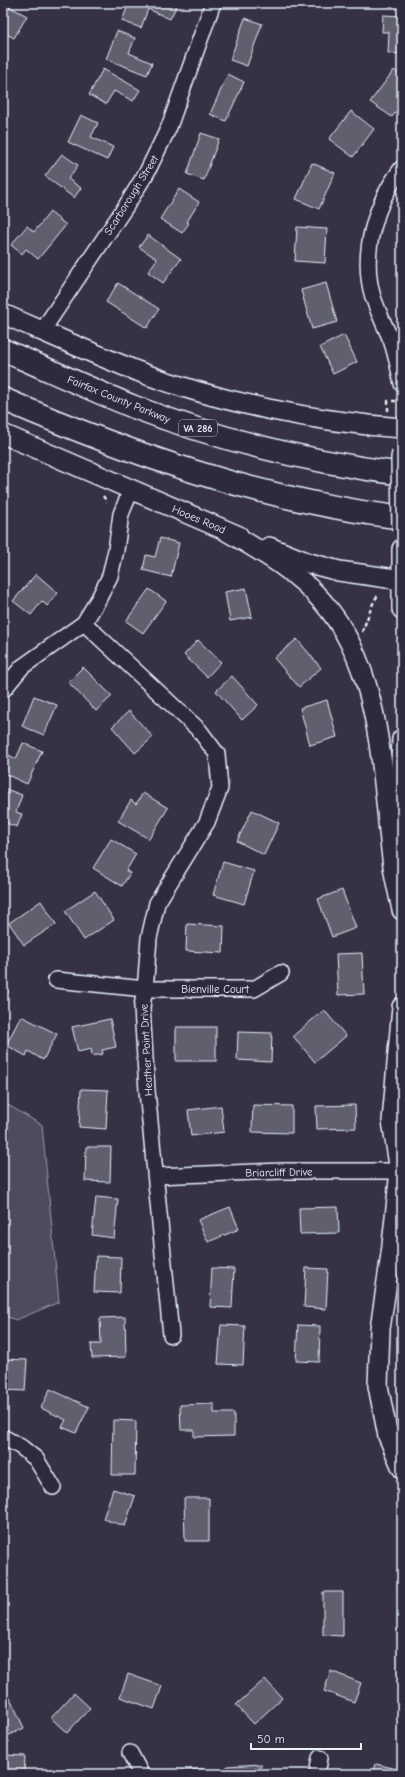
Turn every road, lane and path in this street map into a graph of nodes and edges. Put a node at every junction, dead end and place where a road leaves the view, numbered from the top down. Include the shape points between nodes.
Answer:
1 (214, 3) edge
2 (402, 168) edge
3 (3, 314) edge
4 (42, 331) junction
5 (3, 350) edge
6 (402, 384) edge
7 (3, 399) edge
8 (388, 401) dead end
9 (402, 401) edge
10 (402, 428) edge
11 (3, 434) edge
12 (402, 453) edge
13 (402, 474) edge
14 (131, 490) junction
15 (402, 518) edge
16 (402, 530) edge
17 (228, 532) junction
18 (402, 549) edge
19 (402, 580) edge
20 (381, 592) dead end
21 (402, 609) edge
22 (84, 624) junction
23 (361, 633) dead end
24 (3, 690) edge
25 (402, 739) edge
26 (402, 744) edge
27 (402, 832) edge
28 (402, 910) edge
29 (281, 973) dead end
30 (56, 980) dead end
31 (145, 989) junction
32 (402, 1007) edge
33 (401, 1169) edge
34 (156, 1176) junction
35 (171, 1336) dead end
36 (3, 1437) edge
37 (402, 1468) edge
38 (53, 1487) dead end
39 (130, 1753) dead end
40 (320, 1758) dead end
41 (141, 1774) edge
42 (317, 1774) edge

1 - 4 street, Scarborough Street via 169,127 147,172
2 - 6 street via 388,187 376,216 370,242 369,274 373,298 392,342
3 - 4 main road
4 - 10 main road via 137,371 214,395 318,418
5 - 13 highway, Fairfax County Parkway / VA 286 via 107,396 188,426 292,454
7 - 15 highway via 111,444 199,474 307,502
8 - 9 path
11 - 14 main road, Hooes Road
12 - 16 main road, bridge
14 - 17 main road, Hooes Road
14 - 22 street via 121,514 110,576
17 - 19 main road, Hooes Road via 325,567
17 - 28 main road via 271,558 305,583 331,612 352,646 370,700 385,786 393,866
18 - 19 main road
19 - 21 main road
20 - 23 path via 374,601
22 - 24 street via 22,667
22 - 31 street, Heather Point Drive via 200,730 217,754 220,788 206,822 158,903 149,938
25 - 26 main road
26 - 27 main road
29 - 31 street, Bienville Court via 254,989
30 - 31 street, Bienville Court
31 - 34 street, Heather Point Drive via 142,1016
32 - 33 main road via 392,1121
33 - 34 street, Briarcliff Drive
33 - 37 main road via 380,1329 378,1386 388,1436
34 - 35 street, Heather Point Drive
36 - 38 street via 21,1447 36,1460
39 - 41 street
40 - 42 street

